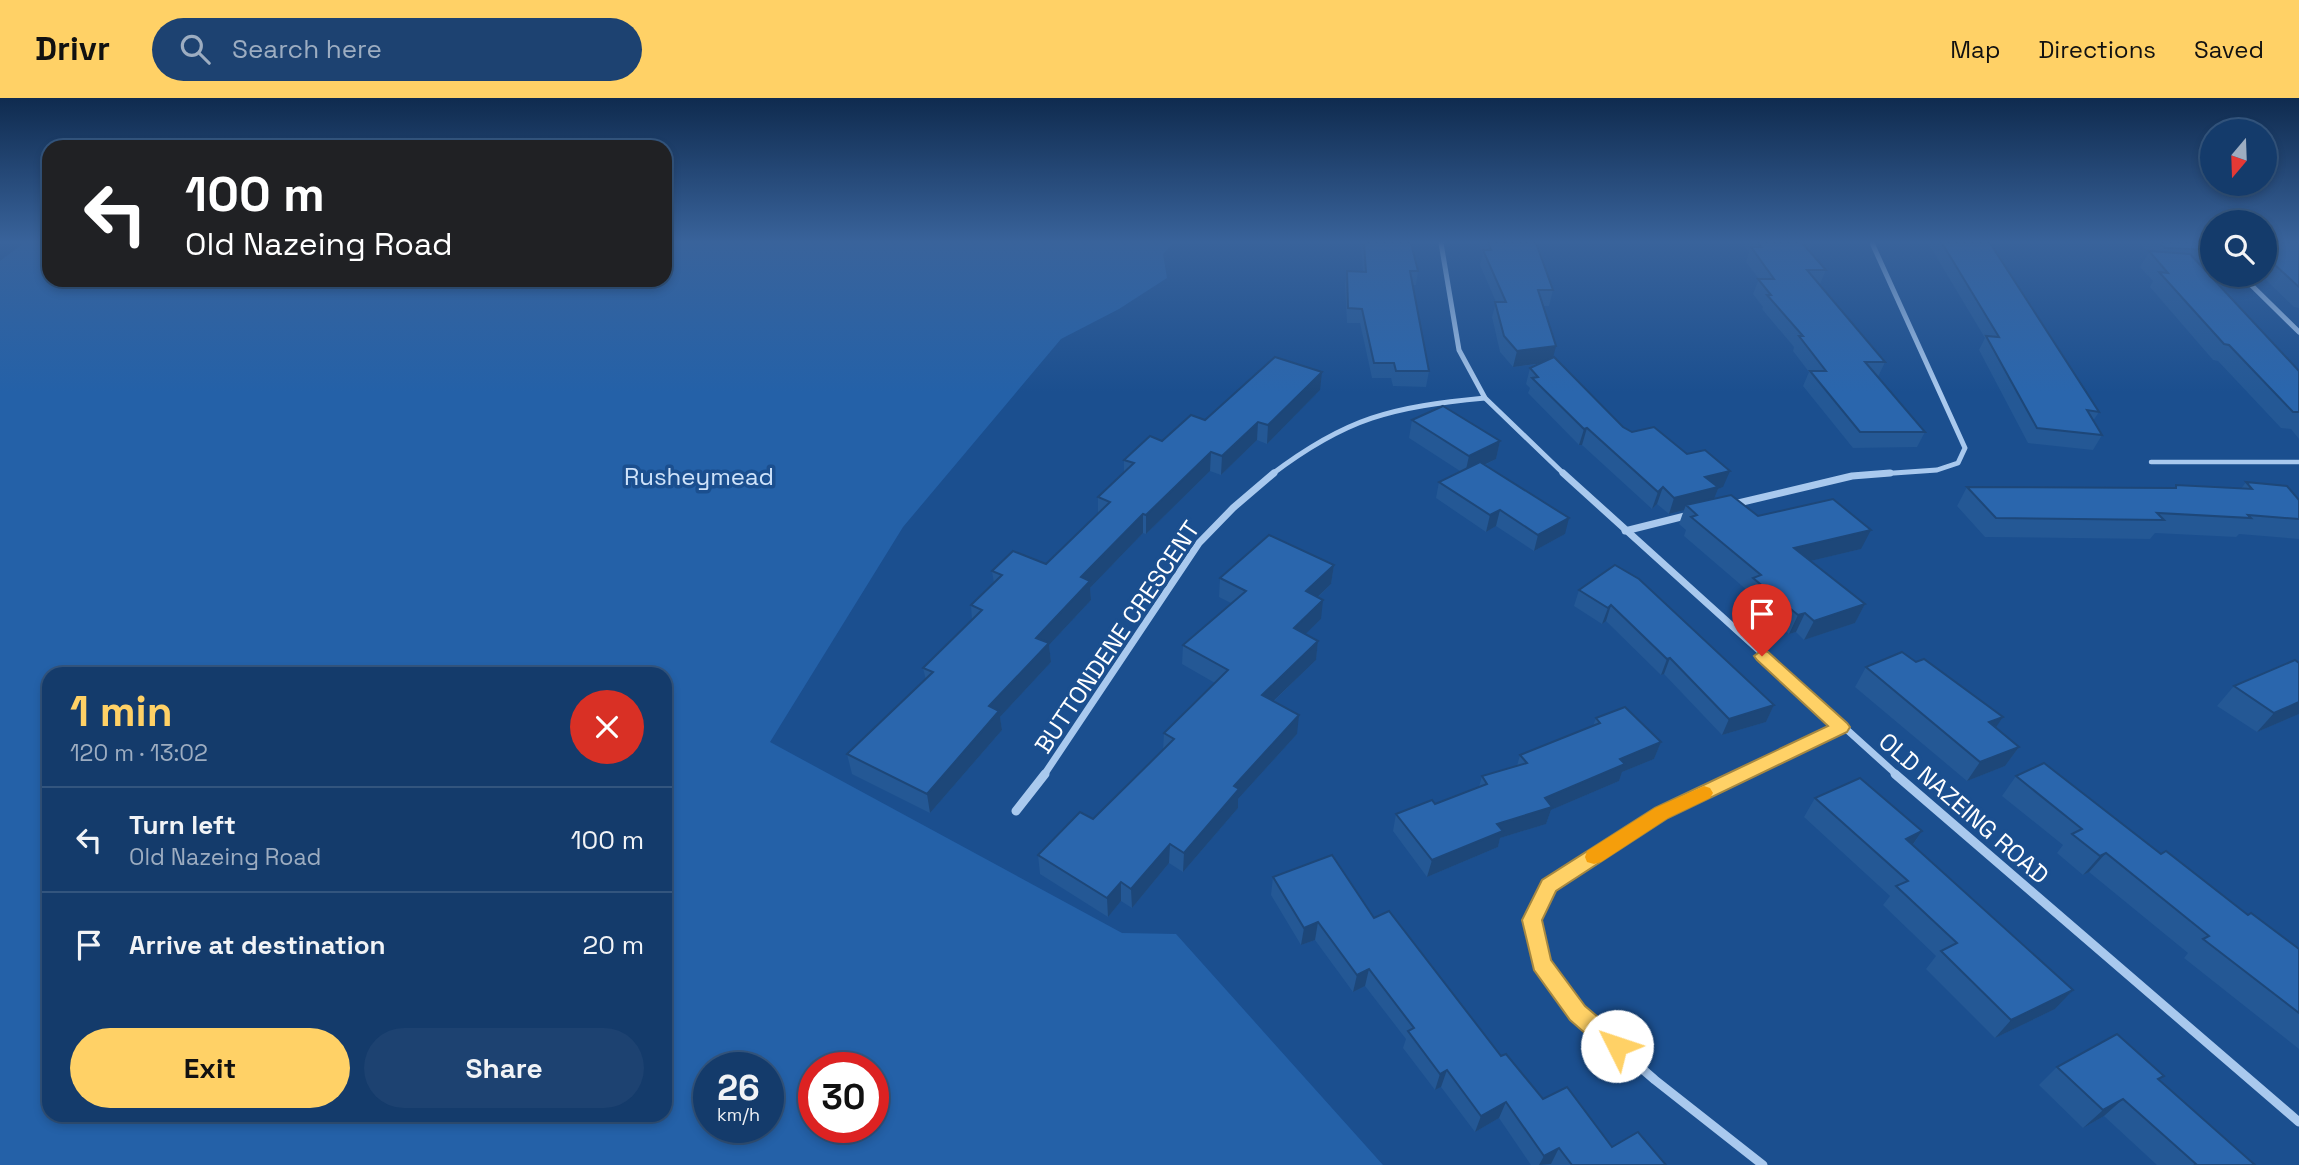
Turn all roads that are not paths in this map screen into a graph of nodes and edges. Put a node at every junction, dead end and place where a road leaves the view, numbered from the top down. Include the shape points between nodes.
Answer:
1 (1449, 293) edge
2 (1895, 293) edge
3 (2259, 293) edge
4 (2299, 332) edge
5 (1485, 398) junction
6 (2151, 462) dead end
7 (2299, 462) edge
8 (1732, 505) edge
9 (1692, 514) edge
10 (1625, 531) junction
11 (1841, 727) junction
12 (1016, 811) dead end
13 (2299, 1122) edge
14 (1763, 1165) edge

1 - 5 street, OLD NAZEING ROAD via 1459,350
2 - 8 street via 1965,448 1958,463 1937,470 1852,476
3 - 4 street
5 - 10 street, OLD NAZEING ROAD
5 - 12 street, BUTTONDENE CRESCENT via 1373,416 1335,432 1263,482 1207,534 1054,765
6 - 7 lane
9 - 10 street
10 - 11 street, OLD NAZEING ROAD
11 - 13 street, OLD NAZEING ROAD
11 - 14 street via 1662,813 1549,886 1532,920 1541,964 1578,1013

